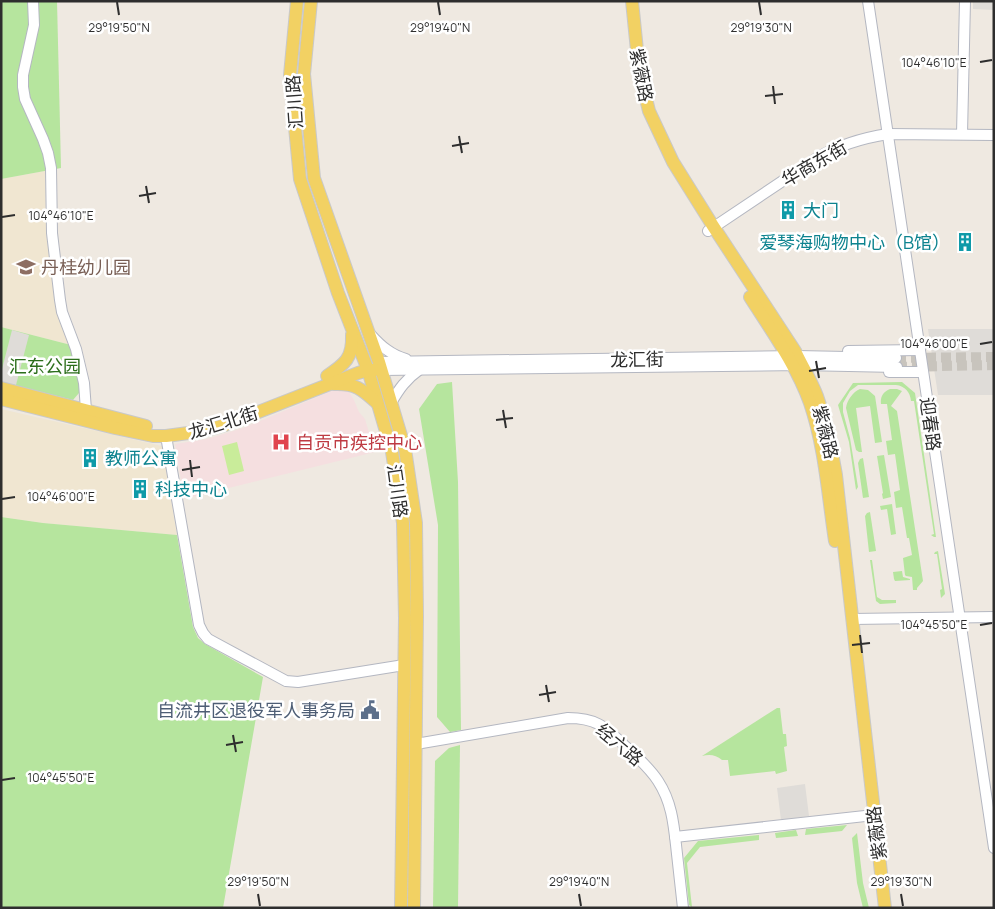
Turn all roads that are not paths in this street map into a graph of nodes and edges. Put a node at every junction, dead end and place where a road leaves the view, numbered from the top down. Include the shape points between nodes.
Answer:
1 (33, 1) edge
2 (297, 1) edge
3 (311, 1) edge
4 (624, 1) edge
5 (632, 1) edge
6 (868, 1) edge
7 (964, 1) edge
8 (888, 134) junction
9 (962, 134) junction
10 (994, 135) edge
11 (711, 229) junction
12 (352, 330) junction
13 (369, 334) junction
14 (920, 350) junction
15 (797, 361) junction
16 (896, 362) tunnel mouth
17 (366, 366) junction
18 (380, 366) junction
19 (418, 366) junction
20 (923, 372) junction
21 (328, 380) junction
22 (1, 388) edge
23 (1, 398) edge
24 (391, 402) junction
25 (378, 403) junction
26 (86, 410) junction
27 (166, 436) junction
28 (959, 617) junction
29 (994, 617) edge
30 (852, 619) junction
31 (404, 665) junction
32 (416, 744) junction
33 (871, 816) junction
34 (676, 838) junction
35 (994, 848) edge
36 (401, 908) edge
37 (414, 908) edge
38 (683, 908) edge
39 (879, 908) edge
40 (885, 908) edge

1 - 26 street via 34,25 23,88 51,168 52,233 60,300 84,383
2 - 12 main road, 汇川路 via 290,75 300,179
3 - 13 main road, 汇川路 via 304,74 314,178
4 - 11 main road, 紫薇路 via 631,72 641,114 668,166
5 - 11 main road, 紫薇路 via 639,70 649,111
6 - 8 street, 迎春路
7 - 9 street
8 - 9 street, 华商东街
8 - 11 street, 华商东街 via 851,142 826,153
8 - 14 street, 迎春路
9 - 10 street, 华商东街
11 - 15 main road, 紫薇路
12 - 17 main road, 汇川路
12 - 21 main road via 350,353
13 - 18 main road, 汇川路
13 - 19 street via 383,348
14 - 15 street
14 - 20 street, 迎春路
15 - 16 street, 龙汇街
15 - 19 street, 龙汇街
15 - 20 street
15 - 30 main road, 紫薇路 via 816,395 828,428
15 - 33 main road, 紫薇路 via 821,446
17 - 18 main road, 龙汇北街
17 - 21 main road, 龙汇北街 via 355,365
17 - 25 main road, 汇川路
18 - 19 street, 龙汇街
18 - 24 main road, 汇川路
19 - 24 street
20 - 28 street, 迎春路
21 - 25 main road via 363,390
21 - 26 main road, 龙汇北街 via 222,418 174,427 152,428
21 - 27 main road, 龙汇北街 via 225,425
22 - 26 main road, 龙汇北街
23 - 27 main road, 龙汇北街 via 115,428
24 - 32 main road, 汇川路 via 405,448 416,523
25 - 31 main road, 汇川路 via 392,452 403,523
27 - 31 street via 199,625 208,639 286,681 298,682
28 - 29 street
28 - 30 street
28 - 35 street, 迎春路
30 - 33 main road, 紫薇路
31 - 36 main road, 汇川路
32 - 34 street, 经六路 via 568,718 594,721 619,740 658,780 671,808
32 - 37 main road, 汇川路
33 - 34 street
33 - 39 main road, 紫薇路
33 - 40 main road, 紫薇路
34 - 38 street, 经六路

